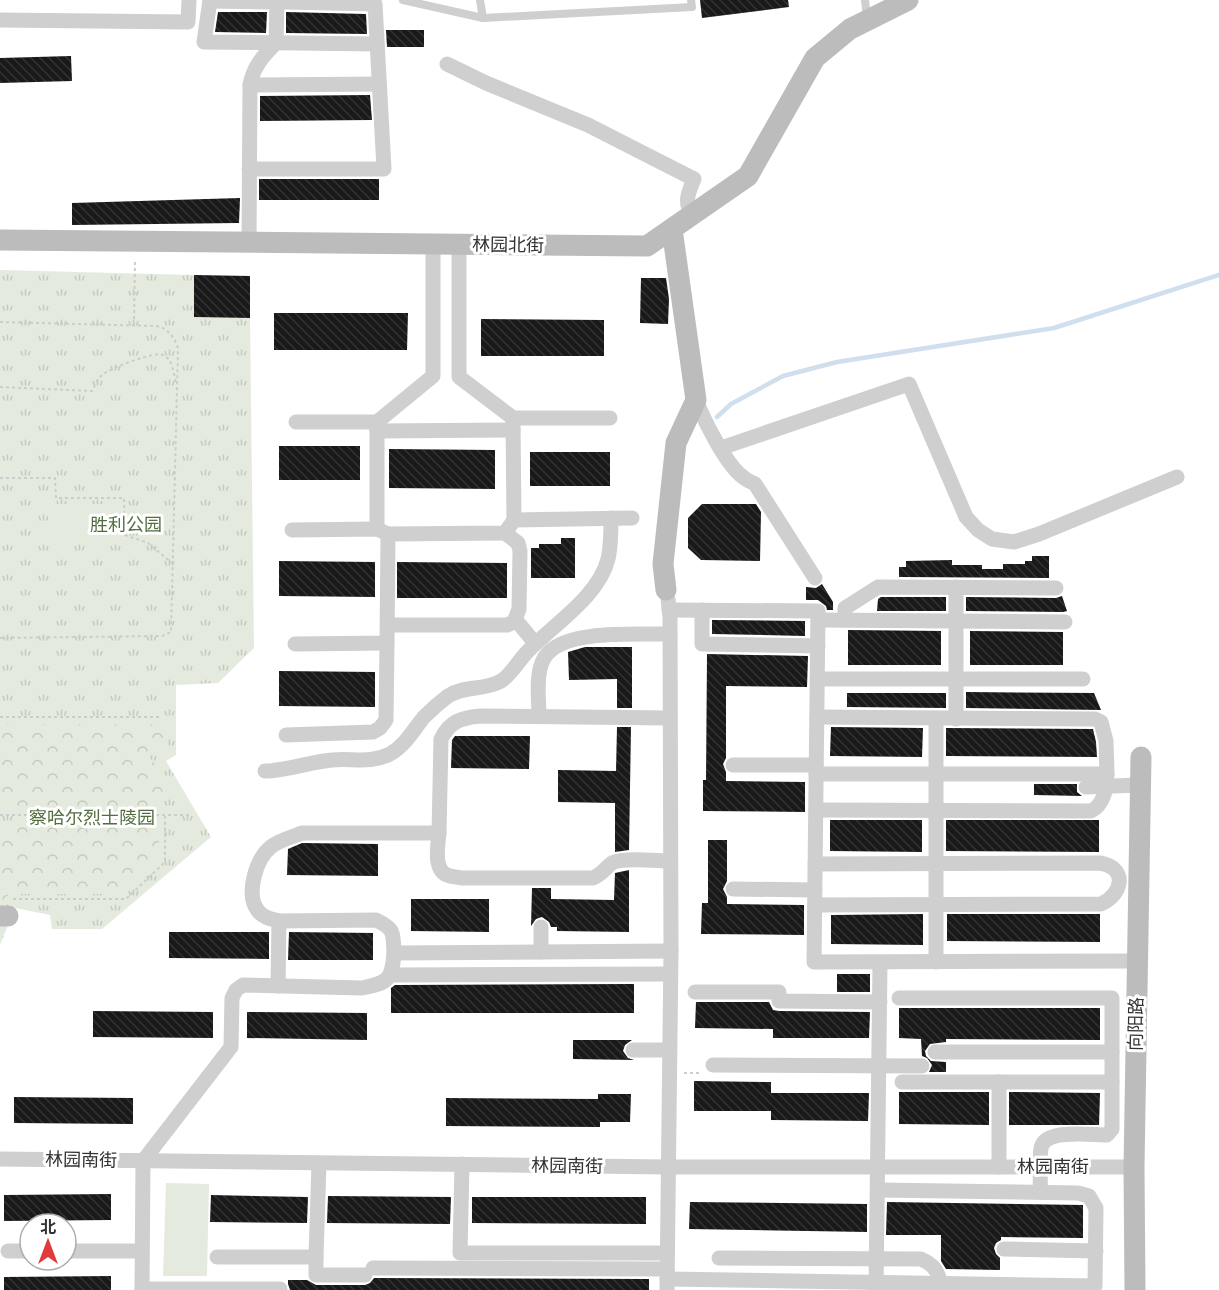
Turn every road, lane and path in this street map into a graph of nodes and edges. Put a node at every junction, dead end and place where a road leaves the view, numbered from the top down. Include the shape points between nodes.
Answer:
1 (189, 0) edge
2 (403, 0) edge
3 (480, 0) edge
4 (691, 0) edge
5 (908, 0) edge
6 (210, 1) edge
7 (284, 1) edge
8 (866, 10) edge
9 (483, 18) junction
10 (0, 20) edge
11 (276, 43) junction
12 (377, 44) junction
13 (447, 64) dead end
14 (380, 84) junction
15 (250, 85) junction
16 (249, 169) junction
17 (692, 215) junction
18 (672, 229) junction
19 (0, 240) edge
20 (136, 241) junction
21 (249, 242) junction
22 (433, 244) junction
23 (459, 245) junction
24 (0, 322) edge
25 (134, 325) junction
26 (0, 387) edge
27 (177, 387) junction
28 (696, 400) junction
29 (610, 418) dead end
30 (296, 422) dead end
31 (513, 424) junction
32 (377, 427) junction
33 (721, 448) junction
34 (1177, 477) dead end
35 (0, 478) edge
36 (611, 518) junction
37 (632, 518) dead end
38 (509, 527) junction
39 (292, 530) dead end
40 (383, 531) junction
41 (173, 564) junction
42 (815, 578) dead end
43 (956, 587) junction
44 (1056, 588) dead end
45 (668, 600) junction
46 (702, 610) junction
47 (515, 618) junction
48 (818, 620) junction
49 (845, 620) junction
50 (955, 621) junction
51 (1065, 621) dead end
52 (387, 626) junction
53 (670, 634) junction
54 (0, 638) edge
55 (387, 643) junction
56 (295, 644) dead end
57 (535, 644) junction
58 (818, 646) junction
59 (818, 679) junction
60 (955, 680) junction
61 (1083, 680) dead end
62 (539, 716) junction
63 (0, 717) edge
64 (162, 717) dead end
65 (817, 717) junction
66 (670, 718) junction
67 (936, 719) junction
68 (956, 719) junction
69 (383, 724) junction
70 (286, 735) dead end
71 (403, 744) junction
72 (1141, 757) dead end
73 (733, 765) dead end
74 (816, 770) junction
75 (265, 771) dead end
76 (936, 774) junction
77 (1107, 779) junction
78 (1140, 785) junction
79 (1086, 787) dead end
80 (816, 810) junction
81 (936, 811) junction
82 (0, 815) edge
83 (192, 815) dead end
84 (165, 816) junction
85 (439, 833) junction
86 (670, 861) junction
87 (815, 864) junction
88 (936, 864) junction
89 (1129, 881) junction
90 (733, 889) dead end
91 (815, 897) junction
92 (936, 905) junction
93 (4, 916) edge
94 (279, 921) junction
95 (541, 927) dead end
96 (671, 951) junction
97 (541, 952) junction
98 (394, 953) junction
99 (1137, 961) junction
100 (936, 962) junction
101 (880, 963) junction
102 (670, 974) junction
103 (391, 975) junction
104 (278, 986) junction
105 (695, 992) dead end
106 (899, 998) dead end
107 (880, 1002) junction
108 (633, 1050) dead end
109 (669, 1050) junction
110 (935, 1052) dead end
111 (1112, 1052) junction
112 (713, 1065) joint
113 (879, 1066) junction
114 (922, 1066) dead end
115 (669, 1073) junction
116 (902, 1082) dead end
117 (999, 1082) junction
118 (1112, 1082) junction
119 (0, 1159) edge
120 (143, 1161) junction
121 (319, 1163) junction
122 (462, 1164) junction
123 (667, 1167) junction
124 (878, 1167) junction
125 (999, 1167) junction
126 (1041, 1167) junction
127 (1134, 1167) junction
128 (878, 1190) junction
129 (1040, 1192) junction
130 (1004, 1249) dead end
131 (8, 1251) dead end
132 (18, 1251) edge
133 (78, 1251) edge
134 (142, 1251) junction
135 (1096, 1251) junction
136 (667, 1253) junction
137 (218, 1257) dead end
138 (316, 1257) junction
139 (719, 1258) dead end
140 (876, 1258) junction
141 (921, 1259) junction
142 (941, 1260) dead end
143 (667, 1279) edge
144 (940, 1282) junction
145 (876, 1286) edge
146 (142, 1289) edge
147 (280, 1289) edge
148 (1135, 1290) edge

1 - 10 street via 189,22
2 - 9 lane
3 - 9 lane
4 - 9 lane via 692,7
5 - 8 street, 林园北街
6 - 7 street
6 - 11 street via 204,42
7 - 11 street
7 - 12 street via 375,4
8 - 17 street, 林园北街 via 850,30 815,58 748,176
11 - 12 street
11 - 15 street via 252,72
12 - 14 street
13 - 17 street via 588,125 694,179 687,195
14 - 15 street
14 - 16 street via 384,169
15 - 16 street
16 - 21 street
17 - 18 street, 林园北街
18 - 23 street, 林园北街 via 647,246
18 - 28 street
19 - 20 street, 林园北街
20 - 21 street, 林园北街
20 - 25 path
21 - 22 street, 林园北街
22 - 23 street, 林园北街
22 - 32 street via 433,376
23 - 31 street via 459,377
24 - 25 path
25 - 27 path via 161,327 172,335 178,348
26 - 27 path via 92,391 99,376 117,366 161,354 171,365
27 - 41 path
28 - 33 street
28 - 45 street via 676,443 663,564
29 - 31 street
30 - 32 street
31 - 32 street
31 - 38 street
32 - 40 street
33 - 34 street via 909,384 966,517 992,539 1014,542 1039,534
33 - 42 street via 742,476 755,484
35 - 41 path via 56,478 56,498 124,498 126,535 148,543
36 - 37 street
36 - 38 street
36 - 57 street via 611,542 602,575 592,591
38 - 40 street
38 - 47 street via 520,551 519,609
39 - 40 street
40 - 52 street
41 - 54 path via 172,628 167,635
43 - 44 street
43 - 49 street via 878,587 845,608
43 - 50 street
45 - 46 street
45 - 53 street
46 - 48 street via 818,611
46 - 58 street via 702,644
47 - 52 street via 507,625
47 - 57 street
48 - 49 street
48 - 58 street
49 - 50 street
50 - 51 street
50 - 60 street
52 - 55 street
53 - 62 street via 583,637 547,653 541,669
53 - 66 street
55 - 56 street
55 - 69 street
57 - 71 street via 502,681 449,695 425,716
58 - 59 street
59 - 60 street
59 - 65 street
60 - 61 street
60 - 68 street
62 - 66 street
62 - 85 street via 460,718 447,727 441,739
63 - 64 path
65 - 67 street
65 - 74 street
66 - 86 street
67 - 68 street
67 - 76 street
68 - 77 street via 1095,718 1104,730
69 - 70 street via 373,732
69 - 71 street
71 - 75 street via 371,761 335,759
72 - 78 street, 向阳路
73 - 74 street
74 - 76 street
74 - 80 street
76 - 77 street
76 - 81 street
77 - 78 street
77 - 79 street
77 - 81 street via 1100,803 1090,811
78 - 89 street, 向阳路
80 - 81 street
80 - 87 street
81 - 88 street
82 - 84 path
83 - 84 path
84 - 93 path via 165,861 126,899 9,899
85 - 86 street via 440,868 447,875 462,878 593,878 612,863
85 - 94 street via 302,833 286,838 262,857 254,874 257,910 267,919
86 - 96 street
87 - 88 street
87 - 91 street
88 - 89 street via 1100,863 1109,865
88 - 92 street
89 - 92 street via 1101,904
89 - 99 street, 向阳路
90 - 91 street
91 - 92 street
91 - 101 street via 814,962
92 - 100 street
94 - 98 street via 376,920 393,933
94 - 104 street
95 - 97 street
96 - 97 street
96 - 102 street
97 - 98 street
98 - 103 street
99 - 100 street
99 - 127 street, 向阳路
100 - 101 street
101 - 107 street
102 - 103 street
102 - 109 street
103 - 104 street via 379,985 362,988
104 - 120 street via 243,985 236,990 232,998 231,1047
105 - 107 street via 779,992 779,1002
106 - 111 street via 1112,999
107 - 113 street
108 - 109 street
109 - 115 street
110 - 111 street
111 - 118 street
112 - 113 street
112 - 115 path via 712,1073
113 - 114 street
113 - 124 street
115 - 123 street
116 - 117 street
117 - 118 street
117 - 125 street
118 - 126 street via 1112,1129 1107,1135 1047,1138 1041,1146
119 - 120 street, 林园南街
120 - 121 street, 林园南街
120 - 134 street
121 - 122 street, 林园南街
121 - 138 street
122 - 123 street, 林园南街
122 - 136 street via 460,1253
123 - 124 street, 林园南街
123 - 136 street
124 - 125 street, 林园南街
124 - 128 street
125 - 126 street, 林园南街
126 - 127 street, 林园南街
126 - 129 street
127 - 148 street, 向阳路
128 - 129 street
128 - 140 street
129 - 135 street via 1089,1196 1096,1208
130 - 135 street
131 - 132 street
133 - 134 street
134 - 146 street
135 - 144 street via 1095,1286
136 - 143 street
137 - 138 street
138 - 143 street via 316,1275 369,1272
139 - 140 street
140 - 141 street
140 - 145 street
141 - 142 street
141 - 144 street via 939,1273
143 - 145 street
144 - 145 street
146 - 147 street

